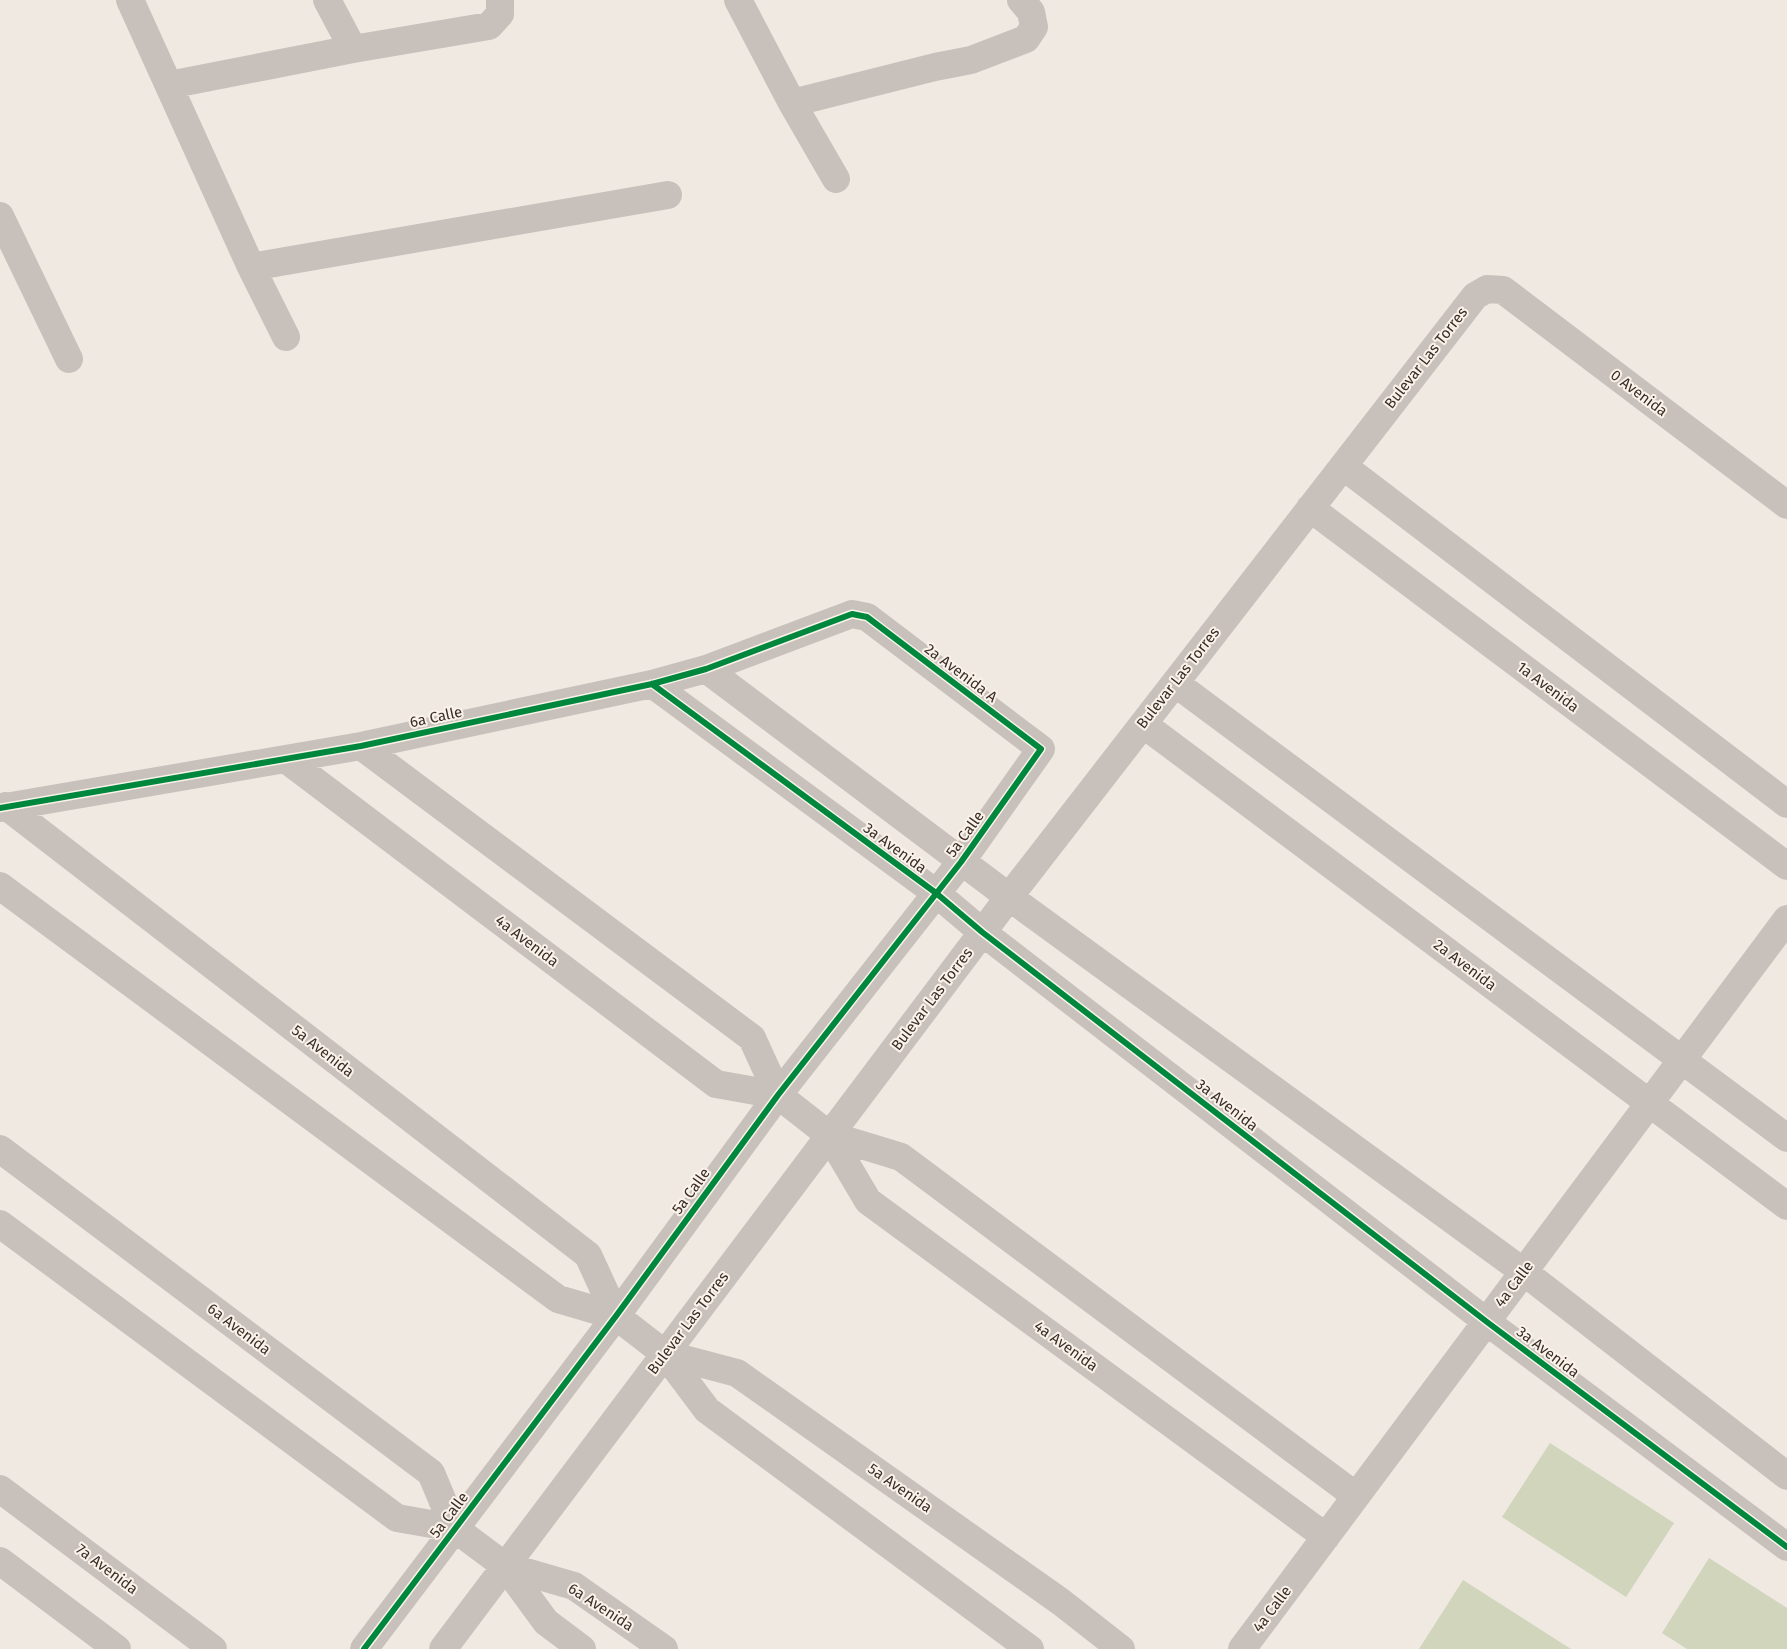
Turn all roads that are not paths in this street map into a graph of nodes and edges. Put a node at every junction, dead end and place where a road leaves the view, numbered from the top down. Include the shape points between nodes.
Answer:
1 (130, 0) edge
2 (327, 0) edge
3 (500, 0) edge
4 (738, 0) edge
5 (1021, 0) edge
6 (353, 49) junction
7 (170, 85) junction
8 (792, 103) junction
9 (836, 179) dead end
10 (668, 195) dead end
11 (0, 216) edge
12 (251, 268) junction
13 (1487, 289) joint
14 (286, 337) dead end
15 (69, 359) dead end
16 (1343, 466) junction
17 (1787, 506) edge
18 (1310, 508) junction
19 (867, 617) joint
20 (706, 669) junction
21 (1175, 683) junction
22 (652, 684) junction
23 (1143, 724) junction
24 (361, 746) junction
25 (1041, 749) joint
26 (288, 760) junction
27 (1787, 804) edge
28 (3, 807) edge
29 (961, 862) junction
30 (1787, 866) edge
31 (0, 886) edge
32 (936, 893) junction
33 (1008, 898) junction
34 (1787, 919) edge
35 (982, 932) junction
36 (1682, 1060) junction
37 (778, 1094) junction
38 (1650, 1103) junction
39 (829, 1135) junction
40 (1787, 1138) edge
41 (0, 1149) edge
42 (1787, 1206) edge
43 (0, 1224) edge
44 (1524, 1272) junction
45 (616, 1316) junction
46 (1487, 1322) junction
47 (665, 1354) junction
48 (1787, 1476) edge
49 (0, 1489) edge
50 (1356, 1496) junction
51 (454, 1528) junction
52 (1326, 1537) junction
53 (1787, 1547) edge
54 (0, 1561) edge
55 (505, 1566) junction
56 (117, 1649) edge
57 (213, 1649) edge
58 (364, 1649) edge
59 (442, 1649) edge
60 (582, 1649) edge
61 (664, 1649) edge
62 (1030, 1649) edge
63 (1122, 1649) edge
64 (1242, 1649) edge

1 - 7 street
2 - 6 street
3 - 6 street via 500,14 489,26
4 - 8 street
5 - 8 street via 1031,12 1034,27 1026,39 970,60
6 - 7 street
7 - 12 street
8 - 9 street
10 - 12 street
11 - 15 street
12 - 14 street
13 - 16 street, Bulevar Las Torres via 1474,296
13 - 17 street, 0 Avenida via 1503,290
16 - 18 street, Bulevar Las Torres
16 - 27 street
18 - 21 street, Bulevar Las Torres
18 - 30 street, 1a Avenida
19 - 20 street, 6a Calle via 852,614
19 - 25 street, 2a Avenida A
20 - 22 street, 6a Calle
20 - 29 street, 3a Avenida
21 - 23 street, Bulevar Las Torres
21 - 36 street
22 - 24 street, 6a Calle
22 - 32 street, 3a Avenida
23 - 33 street, Bulevar Las Torres
23 - 38 street, 2a Avenida
24 - 26 street, 6a Calle
24 - 37 street, 4a Avenida via 752,1038
25 - 29 street, 5a Calle
26 - 28 street, 6a Calle
26 - 37 street, 4a Avenida via 716,1084
28 - 45 street, 5a Avenida via 588,1255
29 - 32 street, 5a Calle
29 - 33 street, 3a Avenida
31 - 45 street, 5a Avenida via 558,1299
32 - 35 street, 3a Avenida
32 - 37 street, 5a Calle
33 - 35 street, Bulevar Las Torres
33 - 44 street, 3a Avenida
34 - 36 street, 4a Calle
35 - 39 street, Bulevar Las Torres
35 - 46 street, 3a Avenida
36 - 38 street, 4a Calle
36 - 40 street
37 - 39 street, 4a Avenida
37 - 45 street, 5a Calle
38 - 42 street, 2a Avenida
38 - 44 street, 4a Calle
39 - 47 street, Bulevar Las Torres
39 - 50 street, 4a Avenida via 901,1157
39 - 52 street, 4a Avenida via 868,1201
41 - 51 street, 6a Avenida via 431,1473
43 - 51 street, 6a Avenida via 398,1518
44 - 46 street, 4a Calle
44 - 48 street, 3a Avenida
45 - 47 street, 5a Avenida
45 - 51 street, 5a Calle
46 - 50 street, 4a Calle
46 - 53 street, 3a Avenida
47 - 55 street, Bulevar Las Torres
47 - 62 street, 5a Avenida via 707,1410
47 - 63 street, 5a Avenida via 737,1373 1061,1602
49 - 57 street, 7a Avenida
50 - 52 street, 4a Calle
51 - 55 street, 6a Avenida
51 - 58 street, 5a Calle
52 - 64 street, 4a Calle
54 - 56 street
55 - 59 street, Bulevar Las Torres
55 - 60 street, 6a Avenida via 546,1622
55 - 61 street, 6a Avenida via 574,1586

